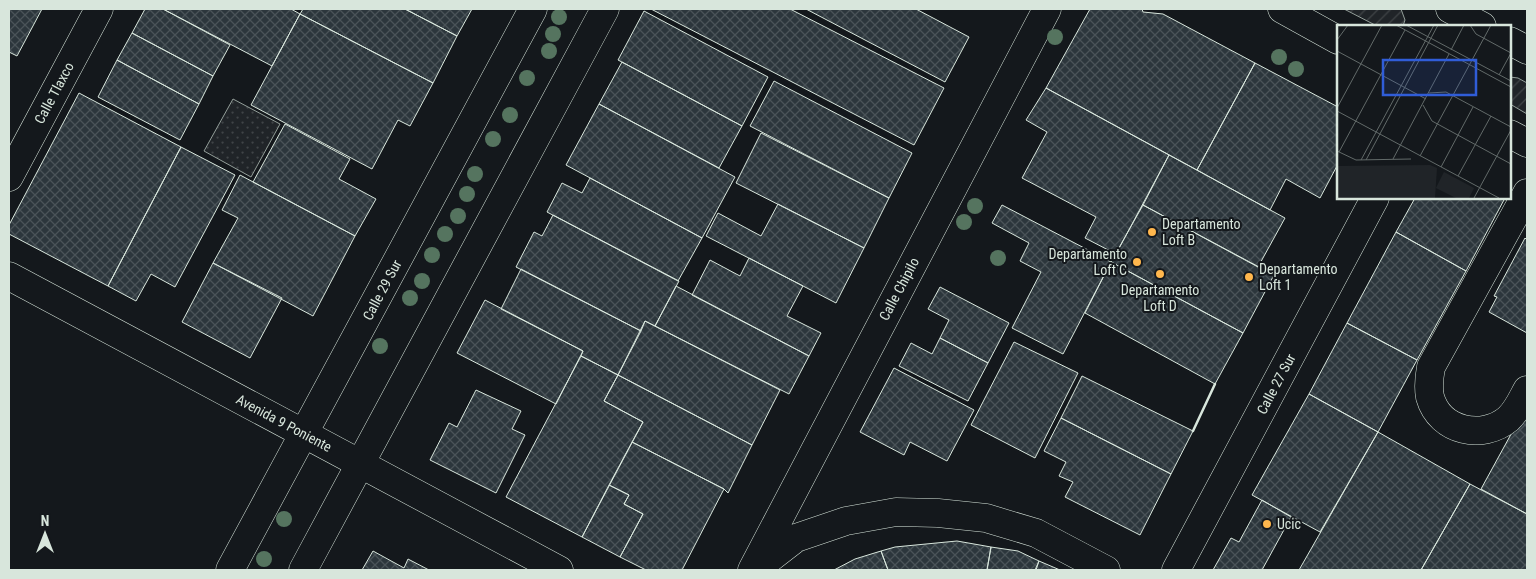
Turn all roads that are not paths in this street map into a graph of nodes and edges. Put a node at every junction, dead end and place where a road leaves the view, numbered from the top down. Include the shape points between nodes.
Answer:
1 (99, 9) edge
2 (534, 9) edge
3 (605, 9) edge
4 (1047, 9) edge
5 (1282, 9) edge
6 (1337, 39) edge
7 (1511, 42) edge
8 (1527, 50) edge
9 (1511, 135) edge
10 (1527, 143) edge
11 (9, 176) edge
12 (1527, 193) edge
13 (1374, 199) edge
14 (9, 276) edge
15 (1527, 390) edge
16 (304, 434) junction
17 (360, 464) junction
18 (230, 570) edge
19 (303, 570) edge
20 (559, 570) edge
21 (753, 570) edge
22 (1106, 570) edge
23 (1176, 570) edge

1 - 11 street, Calle Tlaxco
2 - 16 street, Calle 29 Sur
3 - 17 street
4 - 21 street, Calle Chipilo
5 - 6 street
7 - 8 street
9 - 10 street
12 - 15 street via 1431,367 1428,383 1438,413 1450,424 1465,430 1497,427 1510,418
13 - 23 street, Calle 27 Sur
14 - 16 street, Avenida 9 Poniente
16 - 17 street, Avenida 9 Poniente
16 - 18 street, Calle 29 Sur
17 - 19 street
17 - 20 street, Avenida 9 Poniente
21 - 22 street via 796,538 846,521 896,512 986,518 1036,533

